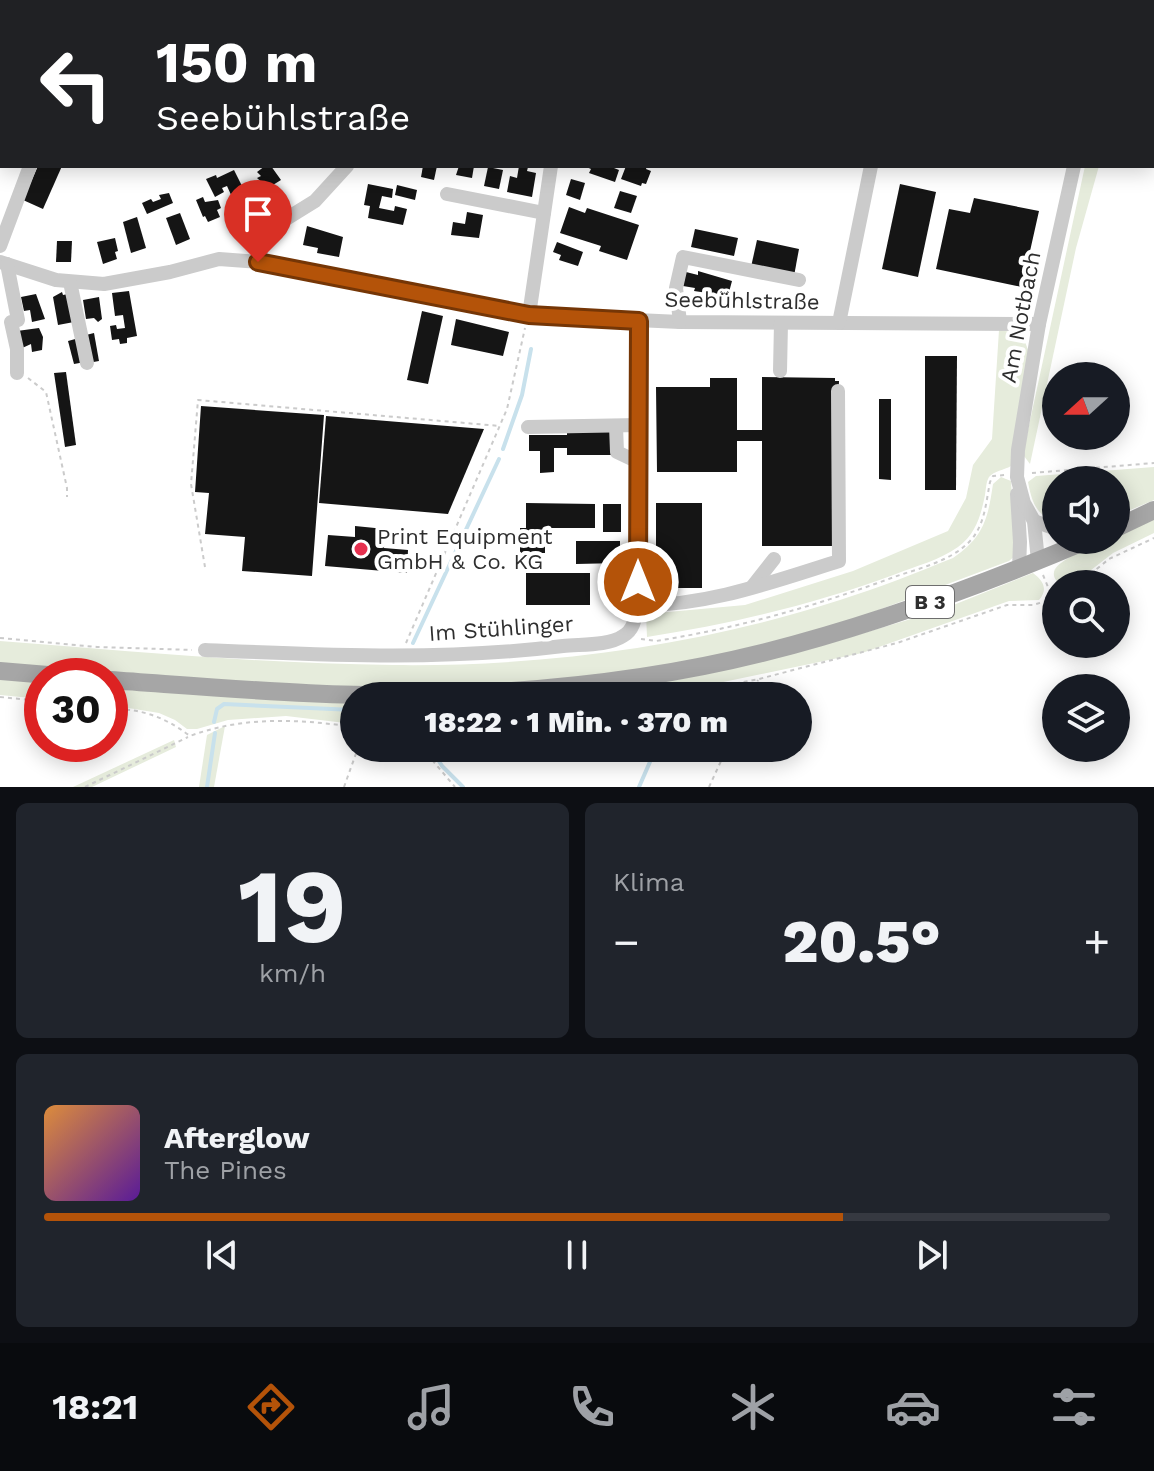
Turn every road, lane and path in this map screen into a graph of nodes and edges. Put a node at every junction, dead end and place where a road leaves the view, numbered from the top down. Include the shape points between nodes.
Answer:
1 (29, 168) edge
2 (345, 168) edge
3 (551, 168) edge
4 (868, 168) edge
5 (1074, 168) edge
6 (447, 194) dead end
7 (544, 213) junction
8 (0, 246) edge
9 (258, 262) junction
10 (4, 263) edge
11 (799, 280) dead end
12 (70, 282) junction
13 (528, 315) junction
14 (639, 321) junction
15 (680, 322) junction
16 (781, 323) junction
17 (839, 323) junction
18 (1039, 324) junction
19 (87, 363) dead end
20 (780, 371) dead end
21 (17, 373) joint
22 (838, 391) dead end
23 (639, 425) junction
24 (500, 426) junction
25 (616, 426) junction
26 (528, 427) dead end
27 (638, 462) junction
28 (1154, 463) edge
29 (1017, 476) junction
30 (67, 497) dead end
31 (1154, 510) edge
32 (1034, 521) junction
33 (1130, 521) edge
34 (1042, 524) edge
35 (1154, 538) edge
36 (1055, 554) edge
37 (774, 559) dead end
38 (1038, 561) junction
39 (205, 567) dead end
40 (1019, 569) junction
41 (1042, 570) edge
42 (1095, 570) edge
43 (751, 587) junction
44 (1042, 603) edge
45 (637, 605) junction
46 (624, 636) junction
47 (0, 638) edge
48 (205, 650) joint
49 (400, 656) junction
50 (0, 671) edge
51 (24, 673) edge
52 (759, 679) junction
53 (128, 681) edge
54 (744, 682) edge
55 (758, 682) edge
56 (0, 697) edge
57 (24, 699) edge
58 (128, 709) edge
59 (340, 726) edge
60 (190, 736) junction
61 (353, 762) edge
62 (434, 762) edge
63 (721, 762) edge
64 (85, 787) edge
65 (344, 787) edge
66 (455, 787) edge
67 (709, 787) edge

1 - 8 street
2 - 9 street via 315,201 273,227
3 - 7 street
4 - 17 street
5 - 18 street, Am Notbach
6 - 7 street
7 - 13 street
9 - 12 street, Seebühlstraße via 219,259 104,284
9 - 13 street, Seebühlstraße
10 - 12 street, Seebühlstraße
10 - 21 street via 18,320 11,322
11 - 15 street via 683,257 676,288
12 - 19 street
13 - 14 street, Seebühlstraße
13 - 24 path
14 - 15 street, Seebühlstraße
14 - 23 street
15 - 16 street, Seebühlstraße
16 - 17 street, Seebühlstraße
16 - 20 street
17 - 18 street, Seebühlstraße
18 - 29 street, Am Notbach
21 - 30 path via 46,392
22 - 43 street via 839,561
23 - 25 street
23 - 27 street
24 - 39 path via 198,400 191,484
24 - 49 path
25 - 26 street
25 - 27 street via 617,452
27 - 45 street
28 - 29 path
29 - 32 street, Am Notbach
29 - 40 street, Am Notbach
29 - 46 path via 993,476 981,525 960,550 938,561 756,622 656,641
31 - 33 main road
32 - 34 street
32 - 38 street, Am Notbach
35 - 42 path
36 - 38 main road, B 3
37 - 43 street
38 - 40 main road, B 3
38 - 41 path
40 - 53 main road, B 3 via 759,654 580,685 376,695
43 - 45 street via 665,606
44 - 52 path via 1007,605 897,643
45 - 46 street via 634,624
46 - 49 street, Im Stühlinger via 557,647
47 - 48 path
48 - 49 street, Im Stühlinger
50 - 51 main road
52 - 54 path
52 - 55 path
56 - 57 path
58 - 60 path via 167,719
59 - 60 path via 248,720
60 - 64 path
61 - 65 path
62 - 66 path
63 - 67 path

